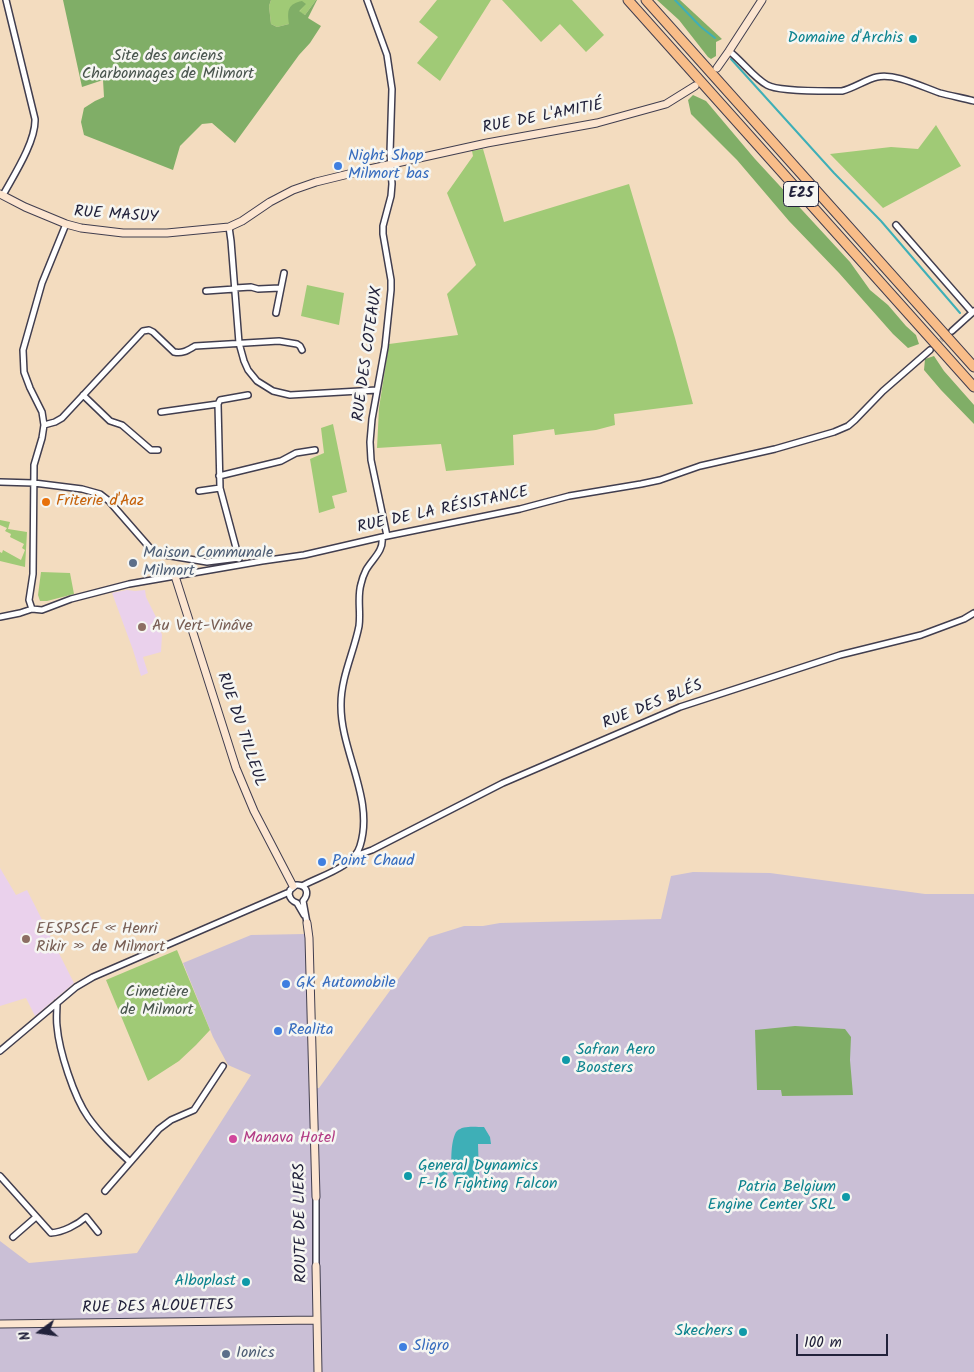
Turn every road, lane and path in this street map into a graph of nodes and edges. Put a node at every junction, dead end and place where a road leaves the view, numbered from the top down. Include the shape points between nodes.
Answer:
1 (6, 0) edge
2 (367, 0) edge
3 (628, 0) edge
4 (646, 0) edge
5 (762, 0) edge
6 (729, 51) junction
7 (716, 68) dead end
8 (695, 86) dead end
9 (974, 101) edge
10 (391, 164) junction
11 (2, 194) edge
12 (66, 224) junction
13 (896, 225) dead end
14 (229, 227) junction
15 (284, 273) dead end
16 (235, 288) junction
17 (280, 288) junction
18 (206, 291) dead end
19 (972, 312) edge
20 (276, 313) dead end
21 (974, 320) edge
22 (952, 331) tunnel mouth
23 (239, 344) junction
24 (302, 350) dead end
25 (930, 350) tunnel mouth
26 (974, 367) edge
27 (974, 387) edge
28 (377, 390) junction
29 (83, 395) junction
30 (248, 395) dead end
31 (218, 404) junction
32 (162, 412) dead end
33 (44, 425) junction
34 (158, 450) dead end
35 (315, 450) dead end
36 (219, 476) junction
37 (0, 482) edge
38 (34, 483) junction
39 (220, 488) junction
40 (199, 491) dead end
41 (385, 536) junction
42 (239, 558) junction
43 (241, 565) junction
44 (175, 576) junction
45 (32, 608) junction
46 (974, 613) edge
47 (0, 617) edge
48 (355, 856) junction
49 (305, 885) junction
50 (293, 886) junction
51 (289, 894) junction
52 (300, 902) junction
53 (307, 923) joint
54 (57, 1003) junction
55 (0, 1051) edge
56 (223, 1066) dead end
57 (130, 1162) junction
58 (0, 1176) edge
59 (105, 1191) dead end
60 (316, 1197) joint
61 (36, 1217) junction
62 (98, 1232) dead end
63 (13, 1236) dead end
64 (316, 1266) joint
65 (317, 1320) junction
66 (0, 1324) edge
67 (318, 1372) edge

1 - 11 street via 35,126 28,148
2 - 10 street, RUE DES COTEAUX via 387,55 391,76
3 - 27 highway, E25
4 - 26 highway, E25
5 - 6 street
6 - 7 street
6 - 9 street via 766,85 774,88 842,91 876,76 887,76
8 - 10 street, RUE DE L'AMITIÉ via 666,104 597,123
10 - 14 street, RUE MASUY via 293,190
10 - 28 street, RUE DES COTEAUX via 391,196 383,234 391,290
11 - 12 street
12 - 14 street, RUE MASUY via 123,233
12 - 33 street, RUE MASUY via 42,283 23,350 24,372 42,412
13 - 19 street
14 - 16 street
15 - 17 street
16 - 17 street
16 - 18 street
16 - 23 street
17 - 20 street
19 - 21 street
19 - 22 street
23 - 24 street via 279,341 297,344
23 - 28 street via 248,370 273,392 293,395
23 - 29 street via 195,346 185,352 174,352 153,332 142,331
25 - 41 street, RUE DE LA RÉSISTANCE via 883,391 856,420 834,432 775,450 700,466 660,480
28 - 41 street, RUE DES COTEAUX via 370,442
29 - 33 street via 58,421
29 - 34 street via 110,421 122,425 151,450
30 - 31 street via 220,400
31 - 32 street
31 - 36 street
33 - 38 street, RUE MASUY via 34,465
35 - 36 street
36 - 39 street
37 - 38 street
38 - 42 street via 100,494 150,548 165,555 200,562
38 - 45 street, RUE MASUY via 29,600
39 - 40 street
39 - 42 street
41 - 43 street, RUE DE LA RÉSISTANCE via 304,555
41 - 48 street via 360,586 359,626 340,703 363,806 364,822
42 - 43 street
43 - 44 street, RUE DE LA RÉSISTANCE
44 - 45 street, RUE DE LA RÉSISTANCE via 129,584 42,610
44 - 50 street, RUE DU TILLEUL via 236,768
45 - 47 street, RUE DE LA RÉSISTANCE
46 - 48 street, RUE DES BLÉS via 921,635 840,656 680,707 503,783
48 - 49 street, RUE DES BLÉS via 345,865
49 - 50 street
49 - 52 street via 306,897
50 - 51 street
51 - 52 street, ROUTE DE LIERS via 293,901
51 - 54 street via 94,977
52 - 53 street, ROUTE DE LIERS
53 - 60 street, ROUTE DE LIERS
54 - 55 street
54 - 57 street via 56,1026 72,1085 87,1115
56 - 57 street via 194,1110 159,1129
57 - 59 street
58 - 61 street
60 - 64 street, ROUTE DE LIERS
61 - 62 street via 51,1233 58,1233 86,1217
61 - 63 street
64 - 65 street, ROUTE DE LIERS
65 - 66 street, RUE DES ALOUETTES
65 - 67 street, ROUTE DE LIERS

